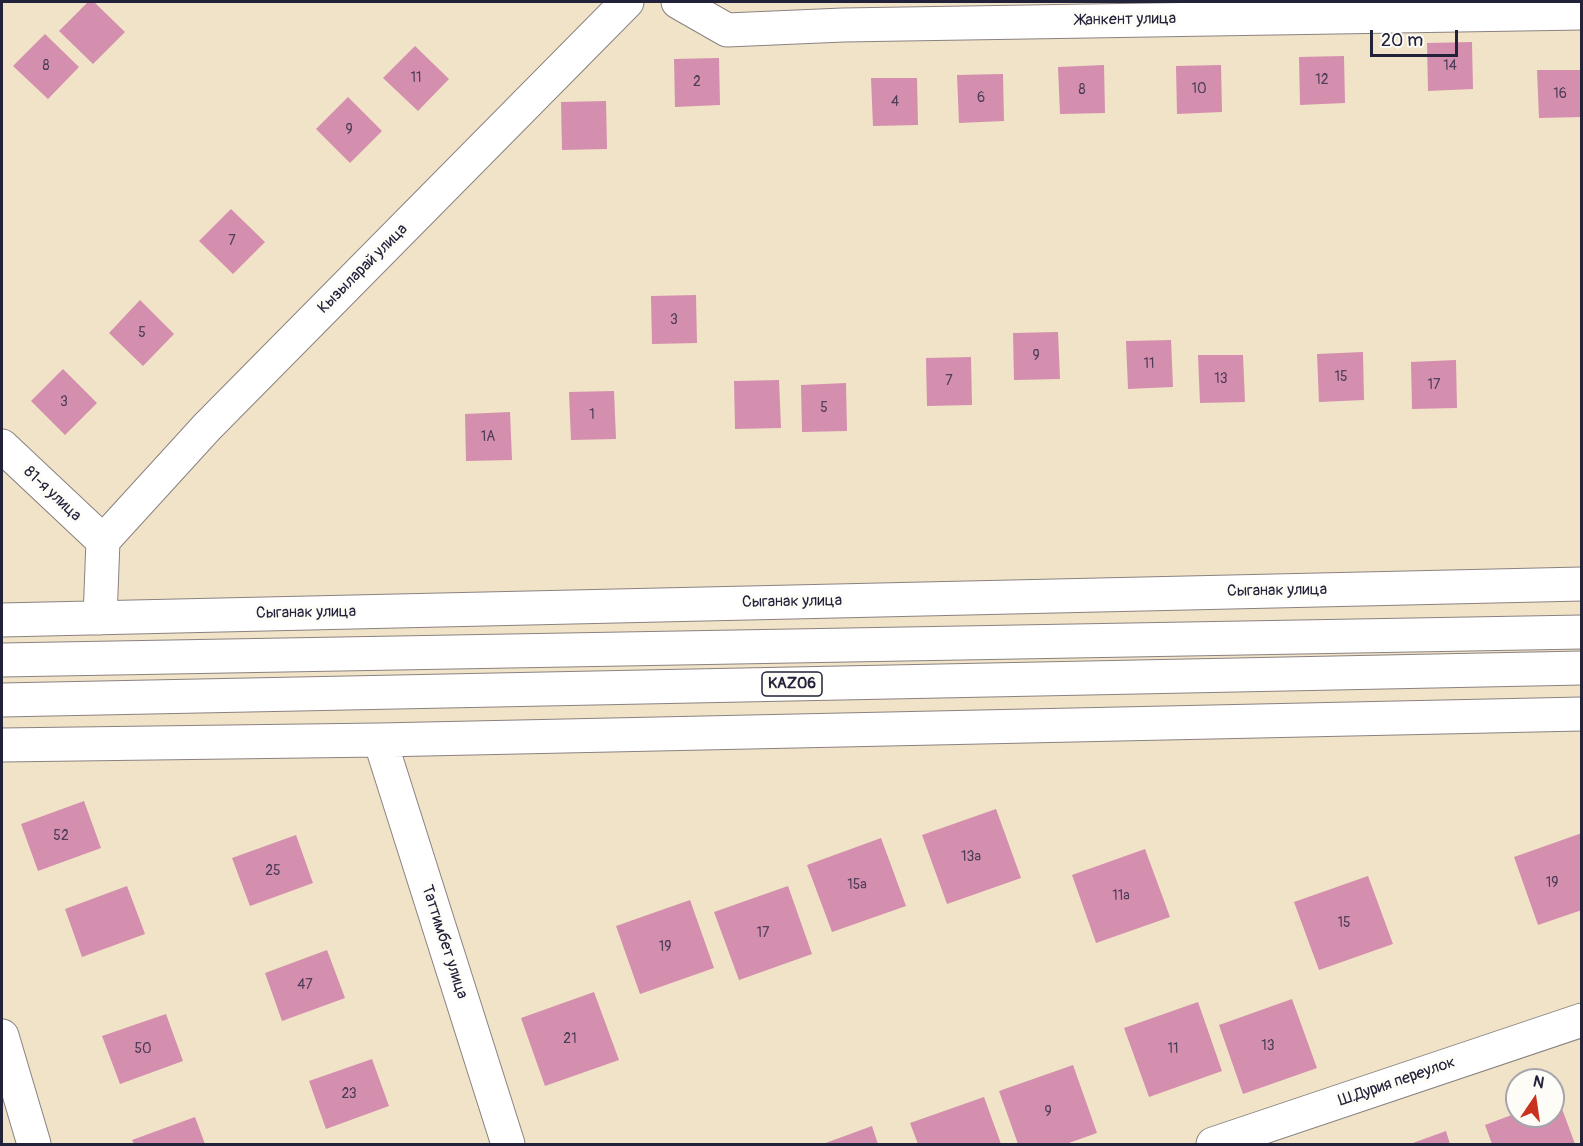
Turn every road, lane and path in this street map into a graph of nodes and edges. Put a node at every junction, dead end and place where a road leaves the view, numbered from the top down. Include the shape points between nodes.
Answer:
1 (627, 2) edge
2 (678, 2) edge
3 (1581, 13) edge
4 (2, 446) edge
5 (103, 542) junction
6 (1581, 584) edge
7 (100, 618) junction
8 (2, 620) edge
9 (1581, 632) edge
10 (2, 660) edge
11 (1581, 668) edge
12 (2, 700) edge
13 (1581, 714) edge
14 (380, 740) junction
15 (2, 745) edge
16 (1581, 1020) edge
17 (2, 1036) edge
18 (34, 1144) edge
19 (508, 1144) edge
20 (1213, 1144) edge

1 - 5 main road, Кызыларай улица via 207,427
2 - 3 main road, Жанкент улица via 727,30
4 - 5 main road, 81-я улица
5 - 7 main road
6 - 7 main road, Сыганак улица
7 - 8 main road, Сыганак улица
9 - 10 main road
11 - 12 main road, KАZ06
13 - 14 main road
14 - 15 main road
14 - 19 main road, Таттимбет улица
16 - 20 main road, Ш.Дурия переулок
17 - 18 main road

